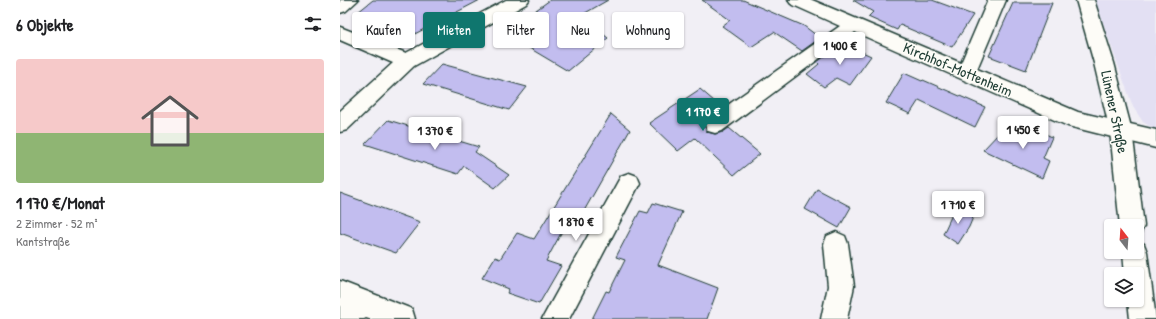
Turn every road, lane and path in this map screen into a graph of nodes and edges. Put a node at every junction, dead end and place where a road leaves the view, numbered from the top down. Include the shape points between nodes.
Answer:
1 (349, 0) edge
2 (520, 0) edge
3 (796, 0) edge
4 (997, 0) edge
5 (1085, 0) edge
6 (340, 6) edge
7 (853, 25) junction
8 (340, 33) edge
9 (407, 61) junction
10 (966, 72) junction
11 (340, 124) edge
12 (715, 125) dead end
13 (1121, 131) junction
14 (1156, 139) edge
15 (629, 183) dead end
16 (1131, 219) edge
17 (836, 244) dead end
18 (1136, 259) edge
19 (349, 305) edge
20 (402, 319) edge
21 (556, 319) edge
22 (834, 319) edge
23 (1143, 319) edge

1 - 6 street
2 - 9 street
3 - 7 street, Kirchhof-Mottenheim
4 - 10 street
5 - 13 street, Lünener Straße
7 - 10 street, Kirchhof-Mottenheim
7 - 12 street
8 - 9 street
9 - 11 street
10 - 13 street, Kirchhof-Mottenheim via 1075,120
13 - 14 street, Kirchhof-Mottenheim
13 - 16 street, Lünener Straße
15 - 21 street
17 - 22 street via 841,286
18 - 23 street
19 - 20 street

